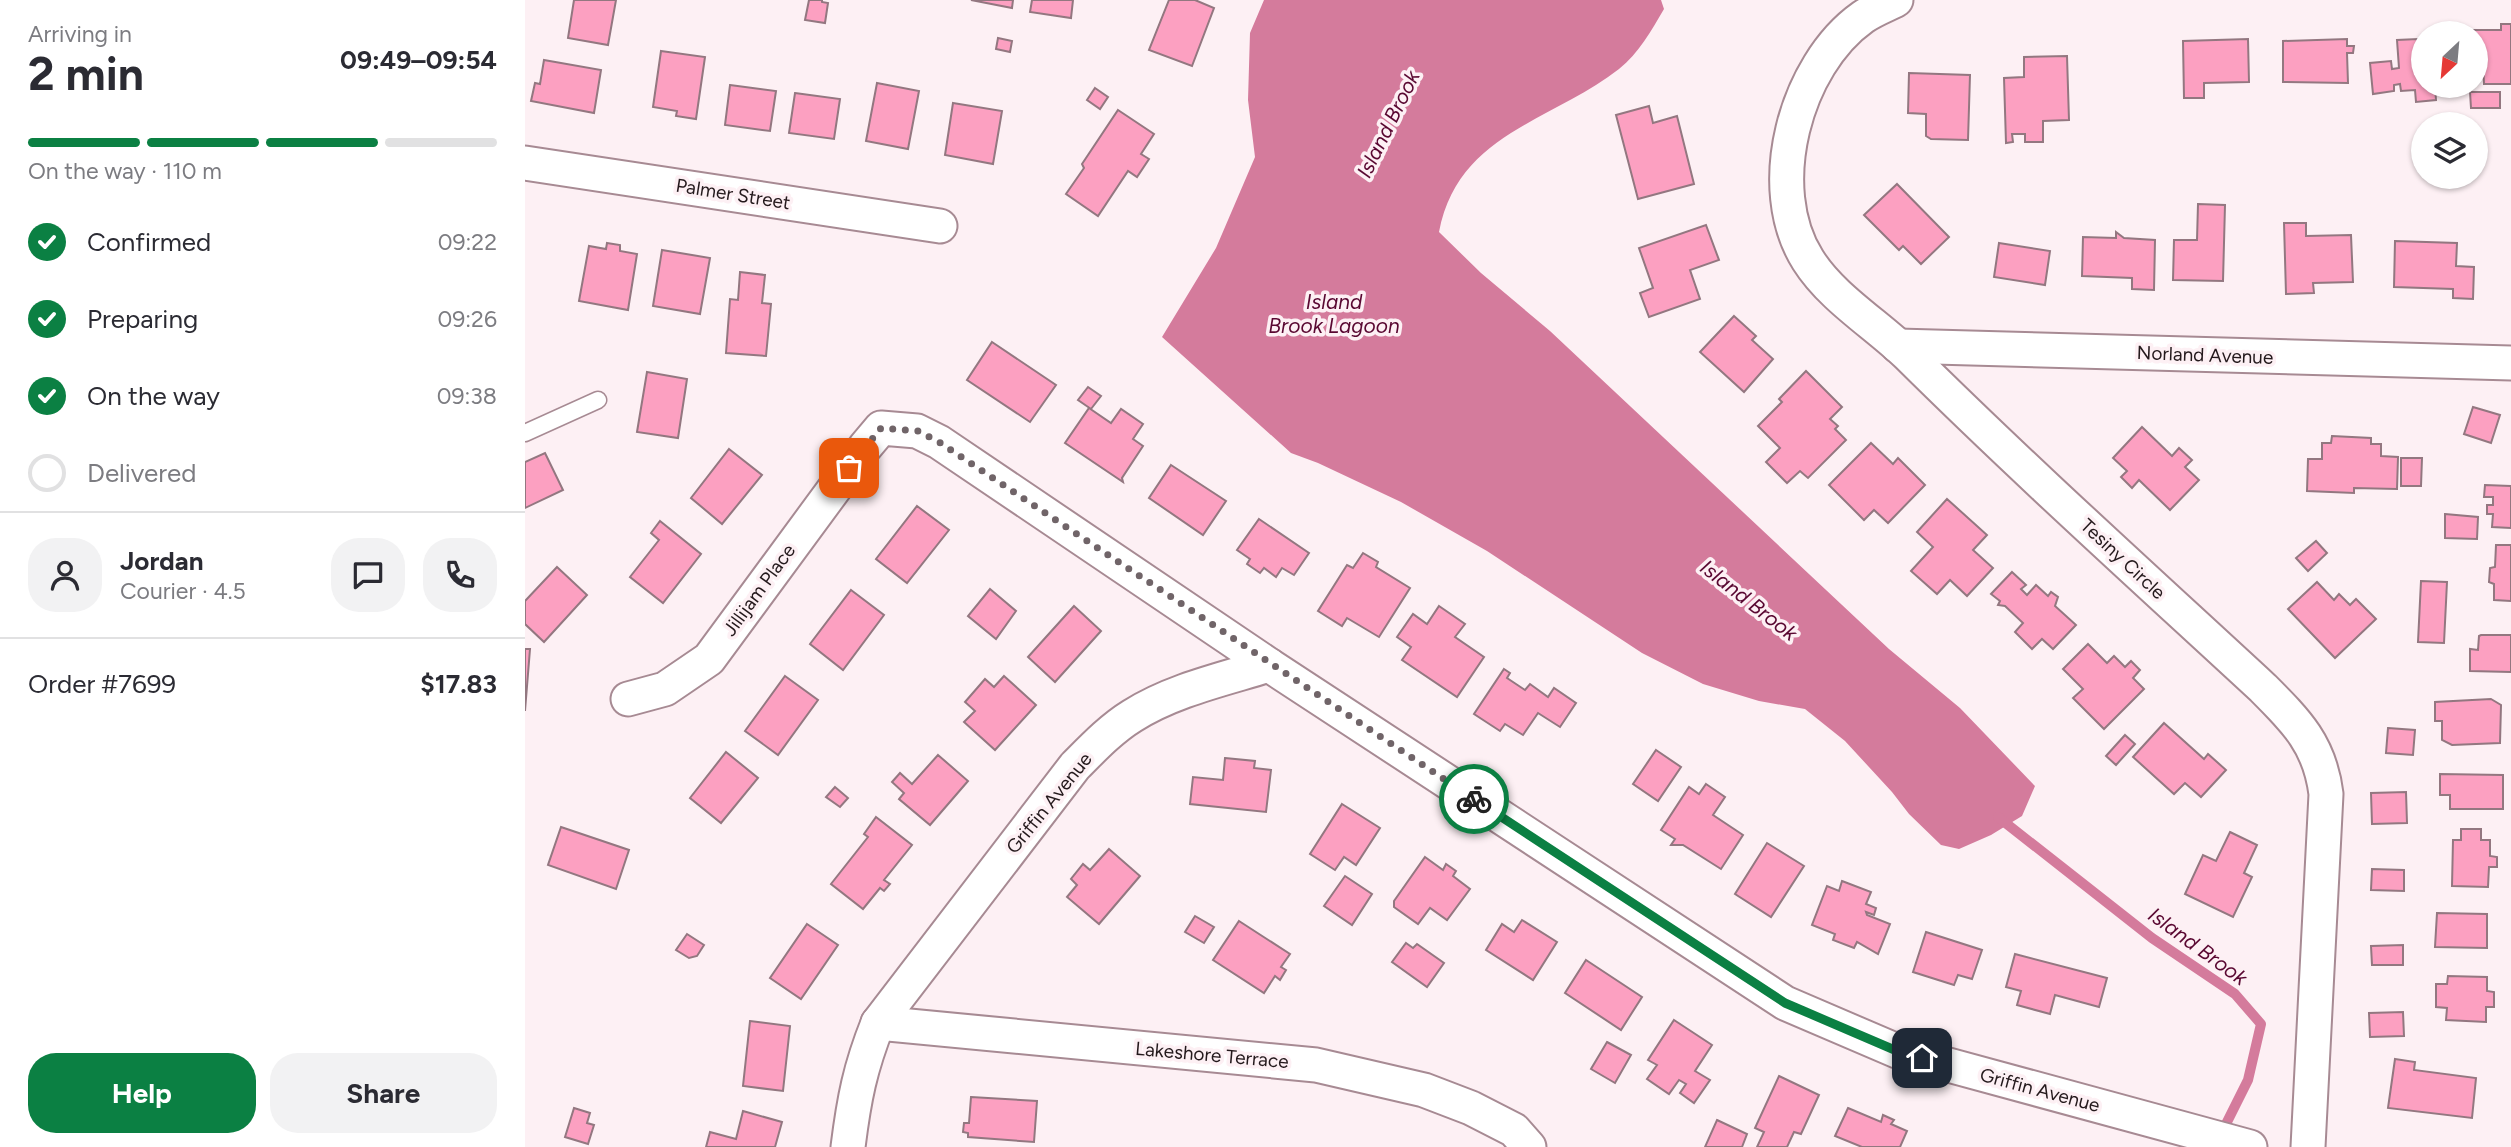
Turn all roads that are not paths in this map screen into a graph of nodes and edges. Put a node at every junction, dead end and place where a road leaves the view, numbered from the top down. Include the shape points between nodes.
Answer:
1 (1896, 0) edge
2 (525, 163) edge
3 (940, 226) dead end
4 (1898, 346) junction
5 (2511, 363) edge
6 (598, 400) dead end
7 (525, 433) edge
8 (1269, 665) junction
9 (628, 699) dead end
10 (878, 1023) junction
11 (848, 1147) edge
12 (1529, 1147) edge
13 (2250, 1147) edge
14 (2308, 1147) edge

1 - 4 street, Tesiny Circle via 1863,17 1813,75 1788,149 1786,188 1794,229 1808,260 1828,284
2 - 3 street, Palmer Street
4 - 5 street, Norland Avenue
4 - 14 street, Tesiny Circle via 2263,688 2312,746 2326,794
6 - 7 lane
8 - 9 street, Jillijam Place via 939,442 918,431 881,428 709,659 665,690
8 - 10 street, Griffin Avenue via 1168,697 1106,736 1075,766
8 - 13 street, Griffin Avenue via 1785,1003 1897,1051
10 - 11 street, Griffin Avenue via 853,1100
10 - 12 street, Lakeshore Terrace via 1316,1065 1436,1094 1514,1130

